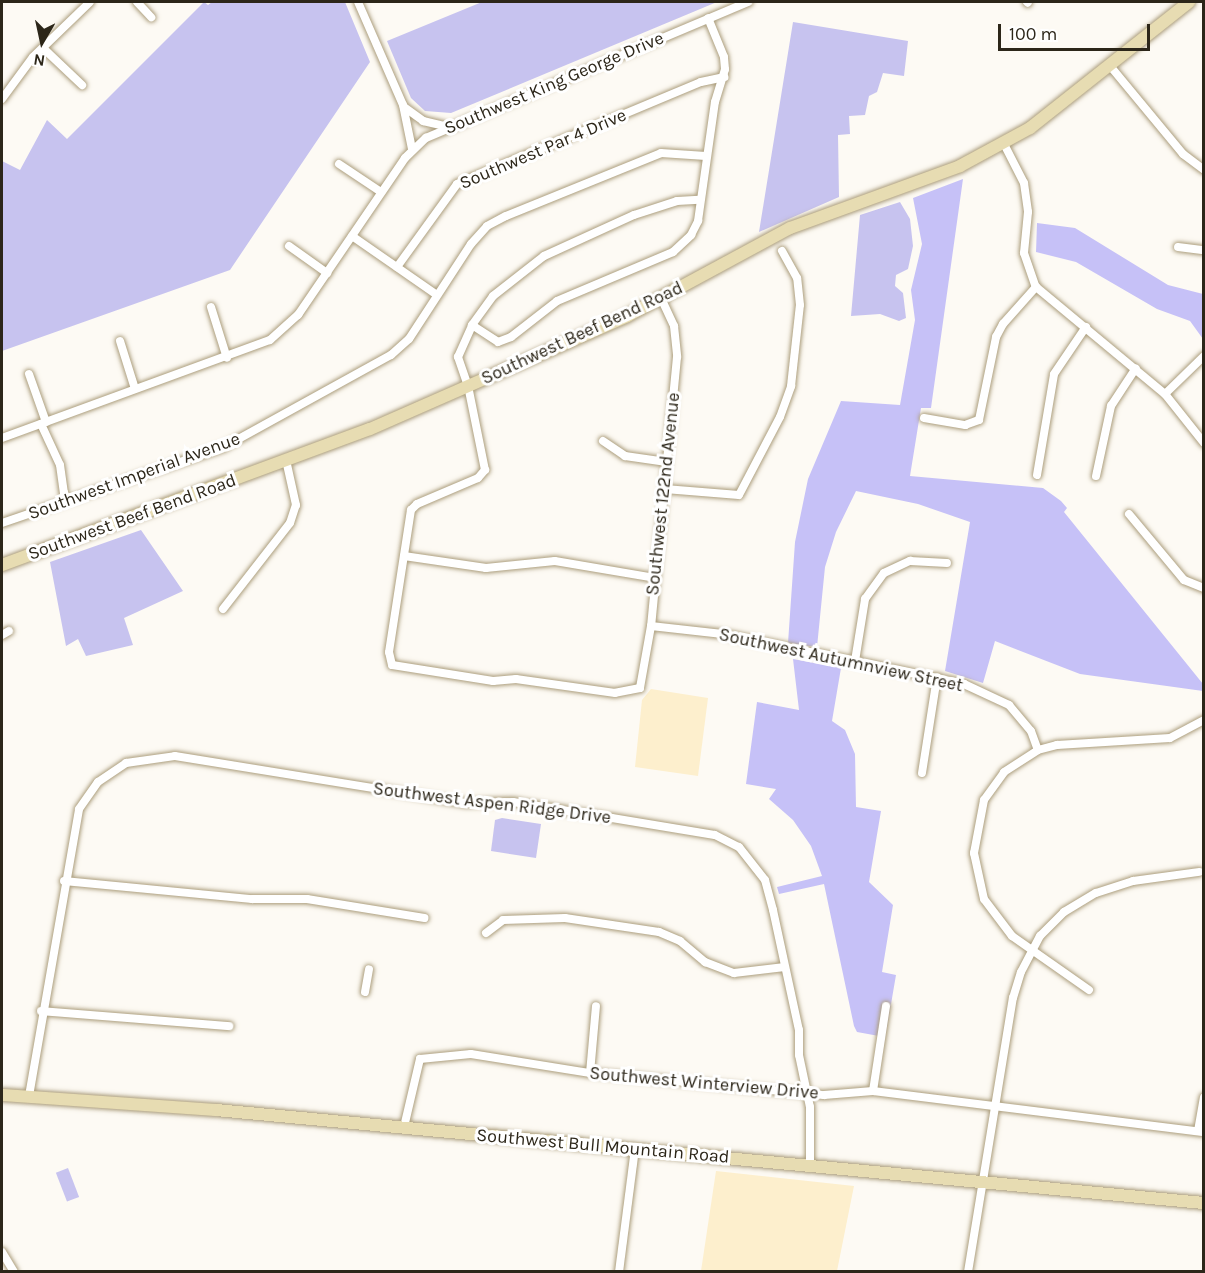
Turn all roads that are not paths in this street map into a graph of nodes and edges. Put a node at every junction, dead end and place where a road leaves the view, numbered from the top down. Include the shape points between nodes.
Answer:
1 (90, 2) edge
2 (137, 2) edge
3 (358, 2) edge
4 (748, 2) edge
5 (1189, 2) edge
6 (151, 17) dead end
7 (708, 18) junction
8 (43, 48) junction
9 (1112, 67) junction
10 (723, 77) junction
11 (82, 85) dead end
12 (2, 99) edge
13 (403, 105) junction
14 (449, 127) junction
15 (1004, 144) junction
16 (412, 149) junction
17 (706, 156) junction
18 (339, 164) dead end
19 (1203, 170) edge
20 (381, 192) junction
21 (699, 200) junction
22 (352, 236) junction
23 (289, 246) dead end
24 (1178, 247) dead end
25 (1203, 250) edge
26 (782, 251) dead end
27 (397, 267) junction
28 (327, 273) junction
29 (1036, 287) junction
30 (437, 295) junction
31 (662, 298) junction
32 (212, 307) dead end
33 (472, 325) junction
34 (1086, 327) junction
35 (120, 341) dead end
36 (1203, 356) edge
37 (227, 357) junction
38 (1136, 368) junction
39 (30, 374) dead end
40 (468, 386) junction
41 (135, 389) junction
42 (1165, 394) junction
43 (924, 418) dead end
44 (43, 423) junction
45 (2, 438) edge
46 (603, 441) dead end
47 (1203, 443) edge
48 (286, 460) junction
49 (667, 462) junction
50 (1037, 475) dead end
51 (1096, 476) dead end
52 (665, 489) junction
53 (65, 500) junction
54 (1129, 514) dead end
55 (2, 523) edge
56 (404, 556) junction
57 (947, 563) dead end
58 (2, 565) edge
59 (656, 578) junction
60 (1203, 588) edge
61 (223, 609) dead end
62 (651, 626) junction
63 (855, 661) junction
64 (937, 677) junction
65 (1203, 720) edge
66 (1038, 750) junction
67 (922, 773) dead end
68 (1199, 872) dead end
69 (64, 881) junction
70 (424, 918) dead end
71 (486, 933) dead end
72 (1032, 951) junction
73 (785, 967) junction
74 (369, 969) dead end
75 (1089, 990) dead end
76 (365, 992) dead end
77 (596, 1006) dead end
78 (886, 1006) dead end
79 (42, 1011) junction
80 (229, 1026) dead end
81 (590, 1072) junction
82 (873, 1091) junction
83 (807, 1094) junction
84 (2, 1095) edge
85 (29, 1096) junction
86 (1203, 1098) edge
87 (995, 1106) junction
88 (404, 1127) junction
89 (1201, 1132) edge
90 (635, 1148) junction
91 (810, 1166) junction
92 (983, 1182) junction
93 (1203, 1203) edge
94 (2, 1251) edge
95 (14, 1272) edge
96 (619, 1272) edge
97 (968, 1272) edge

1 - 8 street
2 - 6 street
3 - 13 street
4 - 7 street, Southwest King George Drive
5 - 9 main road, Southwest Beef Bend Road
7 - 10 street via 724,57
7 - 14 street, Southwest King George Drive
8 - 11 street
8 - 12 street
9 - 15 main road, Southwest Beef Bend Road
9 - 19 street via 1183,154
10 - 17 street
10 - 27 street, Southwest Par 4 Drive via 700,82 457,184
13 - 14 street via 423,122
13 - 16 street
14 - 16 street, Southwest King George Drive
15 - 29 street via 1024,183 1028,212 1024,253
15 - 31 main road, Southwest Beef Bend Road via 960,166 790,228
16 - 20 street, Southwest King George Drive
17 - 21 street
17 - 30 street, Southwest Imperial Avenue via 660,153 506,216 487,226 471,244
18 - 20 street
20 - 22 street, Southwest King George Drive
21 - 33 street via 677,201 634,215 544,256 493,296
21 - 33 street via 691,235 673,252 557,302 511,337 498,342
22 - 27 street
22 - 28 street, Southwest King George Drive
23 - 28 street
24 - 25 street
26 - 52 street via 797,278 800,305 791,386 780,417 739,495
27 - 30 street
28 - 37 street, Southwest King George Drive via 298,315 279,334
29 - 34 street
29 - 43 street via 996,337 980,420 966,425
30 - 53 street, Southwest Imperial Avenue via 409,339 391,355 263,428 224,447
31 - 40 main road, Southwest Beef Bend Road
31 - 49 street, Southwest 122nd Avenue via 677,344
32 - 37 street
33 - 40 street via 458,357
34 - 38 street
34 - 50 street via 1054,375
35 - 41 street
36 - 42 street
37 - 41 street, Southwest King George Drive
38 - 42 street
38 - 51 street via 1111,406
39 - 44 street
40 - 48 main road, Southwest Beef Bend Road
40 - 56 street via 485,470 478,478 412,506
41 - 44 street, Southwest King George Drive
42 - 47 street
44 - 45 street, Southwest King George Drive
44 - 53 street via 60,465
46 - 49 street via 625,456
48 - 58 main road, Southwest Beef Bend Road
48 - 61 street via 296,505 290,524
49 - 52 street, Southwest 122nd Avenue
52 - 59 street, Southwest 122nd Avenue
53 - 55 street, Southwest Imperial Avenue
54 - 60 street via 1184,580
56 - 59 street via 486,568 555,561
56 - 62 street, Southwest 122nd Avenue via 390,661 403,669 615,693 636,691 643,683
57 - 63 street via 910,561 884,573 865,599
59 - 62 street, Southwest 122nd Avenue
62 - 63 street, Southwest Autumnview Street via 723,634
63 - 64 street, Southwest Autumnview Street
64 - 66 street, Southwest Autumnview Street via 980,689 1009,705 1031,731
64 - 67 street
65 - 66 street via 1170,738 1057,745
66 - 72 street via 1016,762 993,785 978,819 974,853 978,883 988,907 1000,924
68 - 72 street via 1133,881 1096,892 1064,912
69 - 70 street via 252,899 307,899
69 - 73 street, Southwest Aspen Ridge Drive via 77,814 98,782 137,758 176,756 466,803 513,802 715,835 747,854 765,880
69 - 79 street, Southwest Aspen Ridge Drive
71 - 73 street via 503,920 564,918 659,932 680,941 705,962 734,973
72 - 75 street
72 - 87 street via 1015,991
73 - 83 street, Southwest Aspen Ridge Drive
74 - 76 street
77 - 81 street
78 - 82 street
79 - 80 street
79 - 85 street, Southwest Aspen Ridge Drive
81 - 83 street, Southwest Winterview Drive
81 - 88 street, Southwest Winterview Drive via 482,1054 420,1059
82 - 83 street, Southwest Winterview Drive
82 - 87 street, Southwest Winterview Drive
83 - 91 street, Southwest Aspen Ridge Drive
84 - 85 main road, Southwest Bull Mountain Road
85 - 88 main road, Southwest Bull Mountain Road
86 - 89 street
87 - 89 street, Southwest Winterview Drive
87 - 92 street
88 - 90 main road, Southwest Bull Mountain Road
90 - 91 main road, Southwest Bull Mountain Road
90 - 96 street
91 - 92 main road, Southwest Bull Mountain Road
92 - 93 main road, Southwest Bull Mountain Road
92 - 97 street
94 - 95 street

